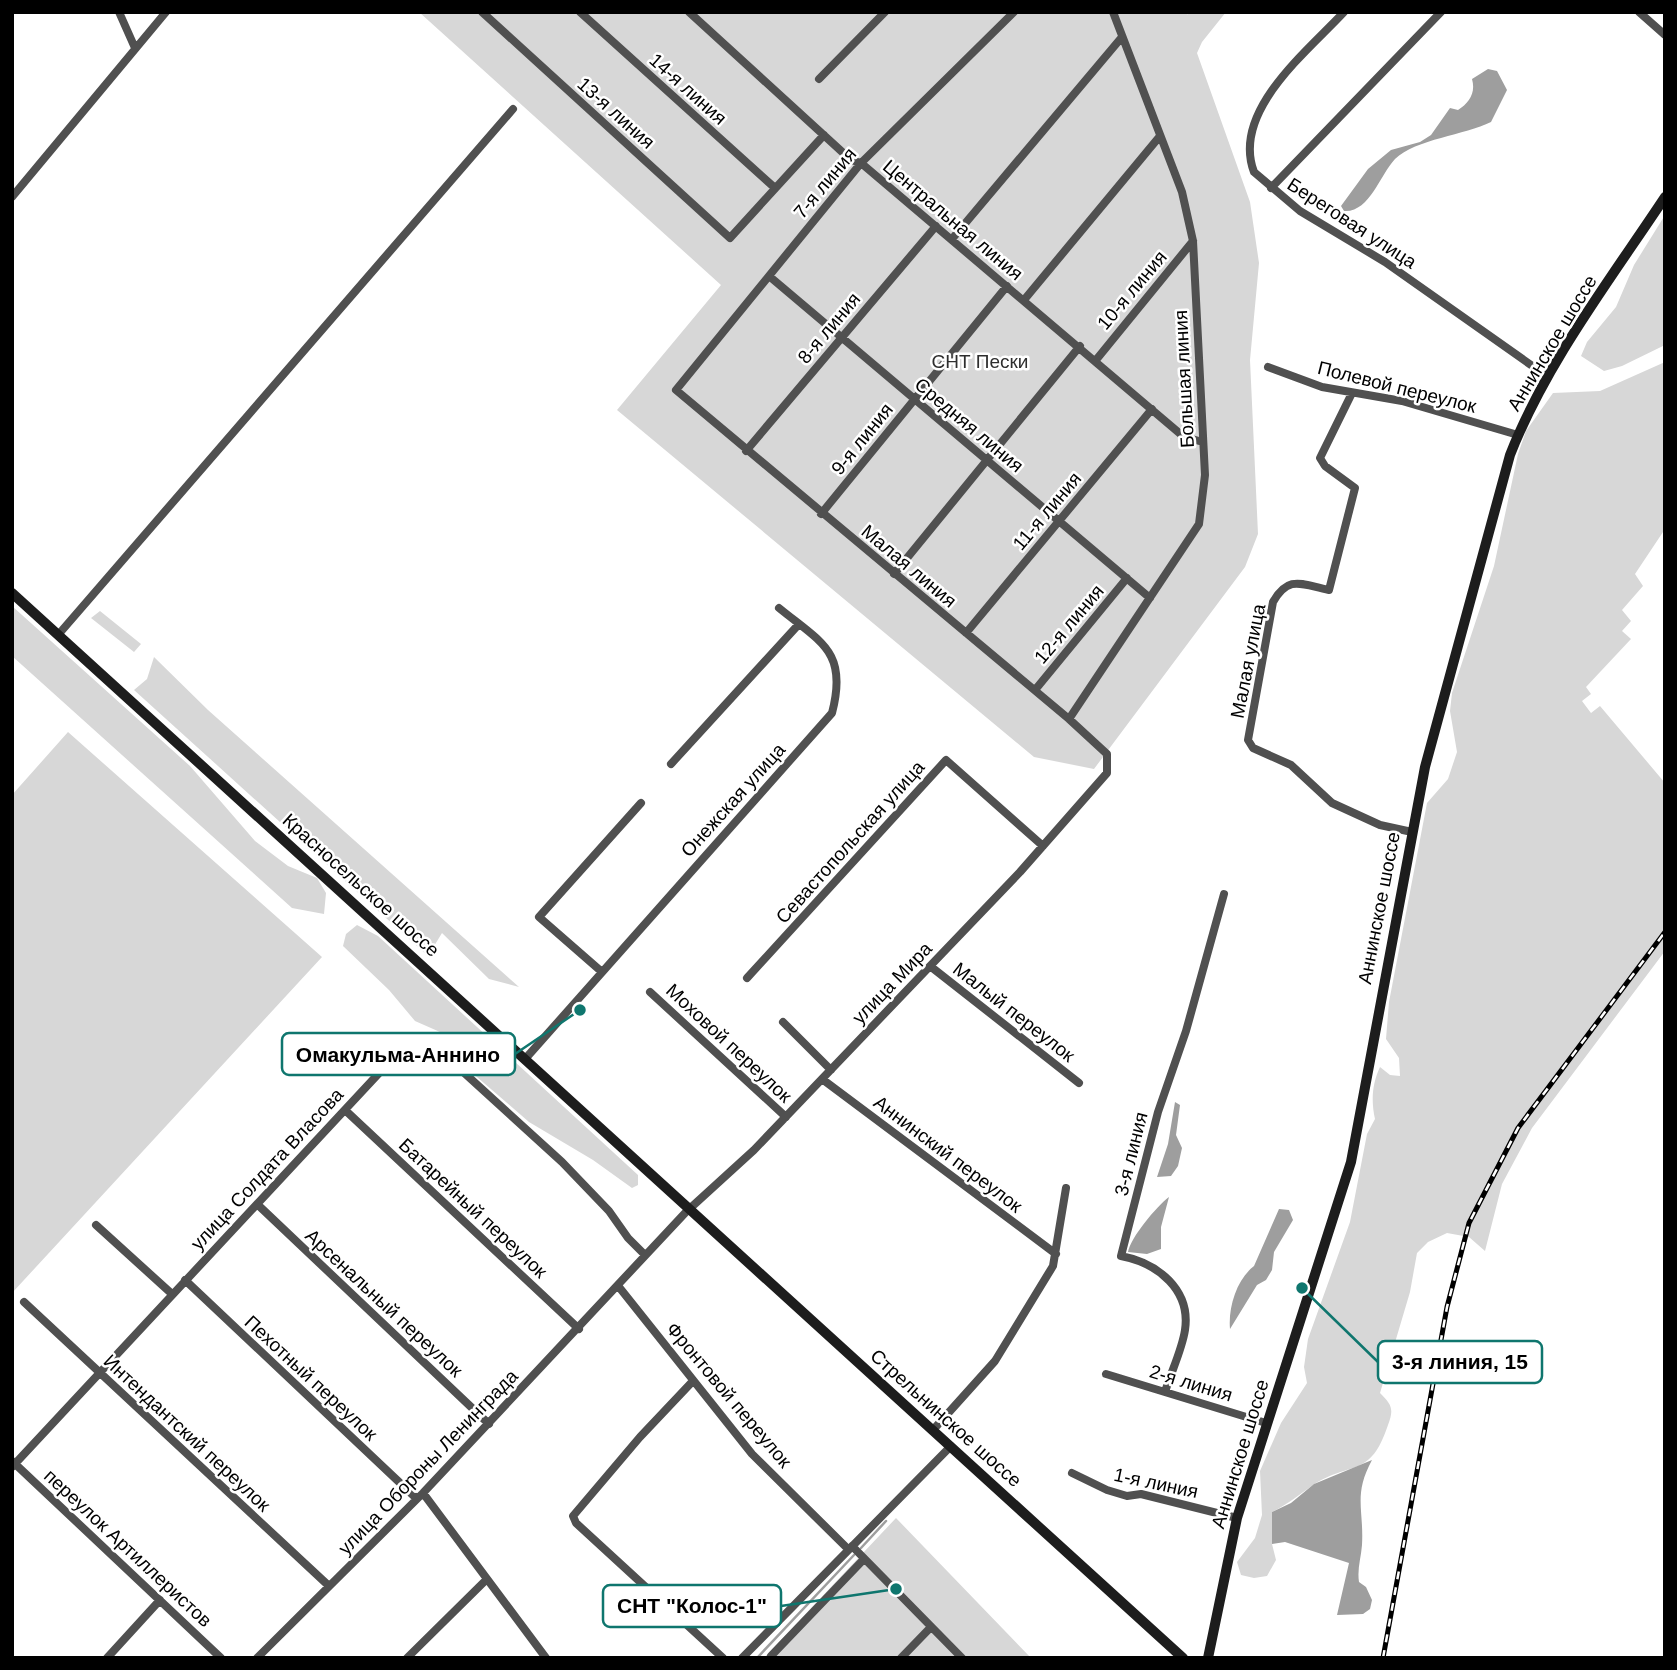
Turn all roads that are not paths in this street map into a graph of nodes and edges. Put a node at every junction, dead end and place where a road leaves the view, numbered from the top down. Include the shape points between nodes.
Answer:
1 (119, 12) edge
2 (166, 12) edge
3 (482, 12) edge
4 (580, 12) edge
5 (689, 12) edge
6 (884, 12) edge
7 (1014, 12) edge
8 (1113, 12) edge
9 (1345, 12) edge
10 (1441, 12) edge
11 (1639, 12) edge
12 (1665, 35) edge
13 (1122, 37) junction
14 (135, 48) junction
15 (819, 79) dead end
16 (513, 109) dead end
17 (824, 135) junction
18 (1160, 136) junction
19 (861, 163) junction
20 (775, 188) junction
21 (1271, 188) junction
22 (12, 197) edge
23 (1665, 197) edge
24 (936, 226) junction
25 (952, 239) junction
26 (1194, 241) junction
27 (769, 276) junction
28 (1007, 286) junction
29 (1024, 300) junction
30 (842, 338) junction
31 (1080, 346) junction
32 (1096, 360) junction
33 (1268, 367) dead end
34 (1548, 377) junction
35 (676, 390) joint
36 (1352, 393) junction
37 (915, 399) junction
38 (1152, 409) junction
39 (1518, 435) junction
40 (1203, 442) junction
41 (746, 451) junction
42 (987, 460) junction
43 (821, 513) junction
44 (1059, 521) junction
45 (894, 574) junction
46 (1127, 579) junction
47 (12, 593) edge
48 (1150, 598) junction
49 (779, 608) dead end
50 (799, 624) junction
51 (966, 633) junction
52 (58, 635) junction
53 (1035, 690) junction
54 (1069, 719) junction
55 (671, 764) dead end
56 (1107, 772) joint
57 (641, 803) dead end
58 (1412, 832) junction
59 (1043, 846) junction
60 (1224, 894) dead end
61 (930, 966) junction
62 (602, 972) junction
63 (747, 978) dead end
64 (650, 992) dead end
65 (783, 1023) dead end
66 (526, 1058) junction
67 (831, 1070) junction
68 (822, 1079) junction
69 (1079, 1083) dead end
70 (345, 1110) junction
71 (786, 1117) junction
72 (1066, 1188) dead end
73 (257, 1204) junction
74 (688, 1205) junction
75 (96, 1225) dead end
76 (1056, 1254) junction
77 (645, 1255) junction
78 (185, 1280) junction
79 (619, 1287) junction
80 (172, 1294) junction
81 (24, 1302) dead end
82 (579, 1329) junction
83 (100, 1374) junction
84 (1107, 1374) dead end
85 (692, 1382) junction
86 (1165, 1392) junction
87 (1266, 1423) junction
88 (489, 1424) junction
89 (933, 1430) junction
90 (951, 1446) junction
91 (13, 1464) edge
92 (1072, 1473) dead end
93 (420, 1495) junction
94 (1237, 1518) junction
95 (850, 1548) junction
96 (864, 1559) junction
97 (487, 1579) junction
98 (329, 1586) junction
99 (160, 1600) junction
100 (931, 1627) junction
101 (771, 1656) edge
102 (107, 1658) edge
103 (222, 1658) edge
104 (257, 1658) edge
105 (407, 1658) edge
106 (546, 1658) edge
107 (723, 1658) edge
108 (742, 1658) edge
109 (901, 1658) edge
110 (962, 1658) edge
111 (1183, 1658) edge
112 (1208, 1658) edge

1 - 14 street
2 - 14 street
3 - 20 street, 13-я линия via 730,238
4 - 20 street, 14-я линия
5 - 17 street, Центральная линия
6 - 15 street
7 - 19 street, 7-я линия
8 - 13 street, Большая линия
9 - 21 street via 1262,103 1251,164
10 - 21 street, Береговая улица
11 - 12 street
13 - 18 street, Большая линия
13 - 25 street
14 - 22 street
16 - 52 street
17 - 19 street, Центральная линия via 851,160
17 - 20 street
18 - 26 street, Большая линия via 1182,192
18 - 29 street
19 - 24 street, Центральная линия
19 - 27 street, 7-я линия
21 - 34 street, Береговая улица
23 - 34 main road, Аннинское шоссе
24 - 25 street, Центральная линия
24 - 30 street, 8-я линия
25 - 28 street, Центральная линия
26 - 32 street, 10-я линия
26 - 40 street, Большая линия
27 - 30 street, Средняя линия
27 - 35 street, 7-я линия
28 - 29 street, Центральная линия
28 - 37 street, 9-я линия
29 - 31 street, Центральная линия
30 - 37 street, Средняя линия
30 - 41 street, 8-я линия
31 - 32 street, Центральная линия
31 - 42 street, 10-я линия
32 - 38 street, Центральная линия
33 - 36 street, Полевой переулок
34 - 39 main road, Аннинское шоссе
35 - 41 street, Малая линия
36 - 39 street, Полевой переулок via 1402,401
36 - 58 street, Малая улица via 1320,458 1355,488 1329,590 1292,583 1282,587 1273,602 1248,740 1253,748 1291,765 1332,803 1380,825
37 - 42 street, Средняя линия
37 - 43 street, 9-я линия
38 - 40 street, Центральная линия via 1184,437
38 - 44 street, 11-я линия
39 - 58 main road, Аннинское шоссе via 1425,767
40 - 48 street, Большая линия via 1205,475 1199,524
41 - 43 street, Малая линия
42 - 44 street, Средняя линия
42 - 45 street, 10-я линия
43 - 45 street, Малая линия
44 - 46 street, Средняя линия
44 - 51 street, 11-я линия
45 - 51 street, Малая линия
46 - 48 street, Средняя линия
46 - 53 street, 12-я линия
47 - 52 main road, Красносельское шоссе
48 - 54 street, Большая линия
49 - 50 street, Онежская улица
50 - 55 street
50 - 62 street, Онежская улица via 829,650 837,664 832,713
51 - 53 street, Малая линия
52 - 66 main road, Красносельское шоссе
53 - 54 street, Малая линия
54 - 56 street, Малая линия via 1107,754
56 - 59 street, улица Мира
57 - 62 street via 539,917
58 - 87 main road, Аннинское шоссе via 1351,1162
59 - 61 street, улица Мира
59 - 63 street, Севастопольская улица via 946,760
60 - 86 street, 3-я линия via 1158,1112 1122,1256 1153,1266 1168,1278 1186,1310 1185,1332
61 - 67 street, улица Мира
61 - 69 street, Малый переулок
62 - 66 street, Онежская улица
64 - 71 street, Моховой переулок
65 - 67 street
66 - 74 main road, Красносельское шоссе
67 - 68 street, улица Мира
68 - 71 street, улица Мира
68 - 76 street, Аннинский переулок
70 - 73 street, улица Солдата Власова
70 - 77 street, улица Солдата Власова via 408,1042 418,1035 427,1039 562,1162
70 - 82 street, Батарейный переулок
71 - 74 street, улица Мира
72 - 76 street
73 - 78 street, улица Солдата Власова
73 - 88 street, Арсенальный переулок
74 - 77 street, улица Мира
74 - 89 main road, Стрельнинское шоссе
75 - 80 street
76 - 89 street via 995,1361
77 - 79 street, улица Обороны Ленинграда
78 - 80 street, улица Солдата Власова
78 - 93 street, Пехотный переулок
79 - 82 street, улица Обороны Ленинграда
79 - 85 street, Фронтовой переулок
80 - 83 street, улица Солдата Власова
81 - 83 street, Интендантский переулок
82 - 88 street, улица Обороны Ленинграда
83 - 91 street, улица Солдата Власова
83 - 98 street, Интендантский переулок
84 - 86 street, 2-я линия
85 - 95 street, Фронтовой переулок via 752,1454
85 - 107 street via 573,1516
86 - 87 street, 2-я линия
87 - 94 main road, Аннинское шоссе
88 - 93 street, улица Обороны Ленинграда
89 - 90 main road, Стрельнинское шоссе
90 - 95 street
90 - 111 main road, Стрельнинское шоссе
91 - 99 street, переулок Артиллеристов
92 - 94 street, 1-я линия via 1127,1496 1141,1494
93 - 97 street, Пехотный переулок
93 - 98 street, улица Обороны Ленинграда
94 - 112 main road, Аннинское шоссе
95 - 96 street, Фронтовой переулок
95 - 108 street
96 - 100 street, Фронтовой переулок
96 - 101 street
97 - 105 street
97 - 106 street, Пехотный переулок
98 - 104 street, улица Обороны Ленинграда
99 - 102 street
99 - 103 street, переулок Артиллеристов
100 - 109 street
100 - 110 street, Фронтовой переулок

